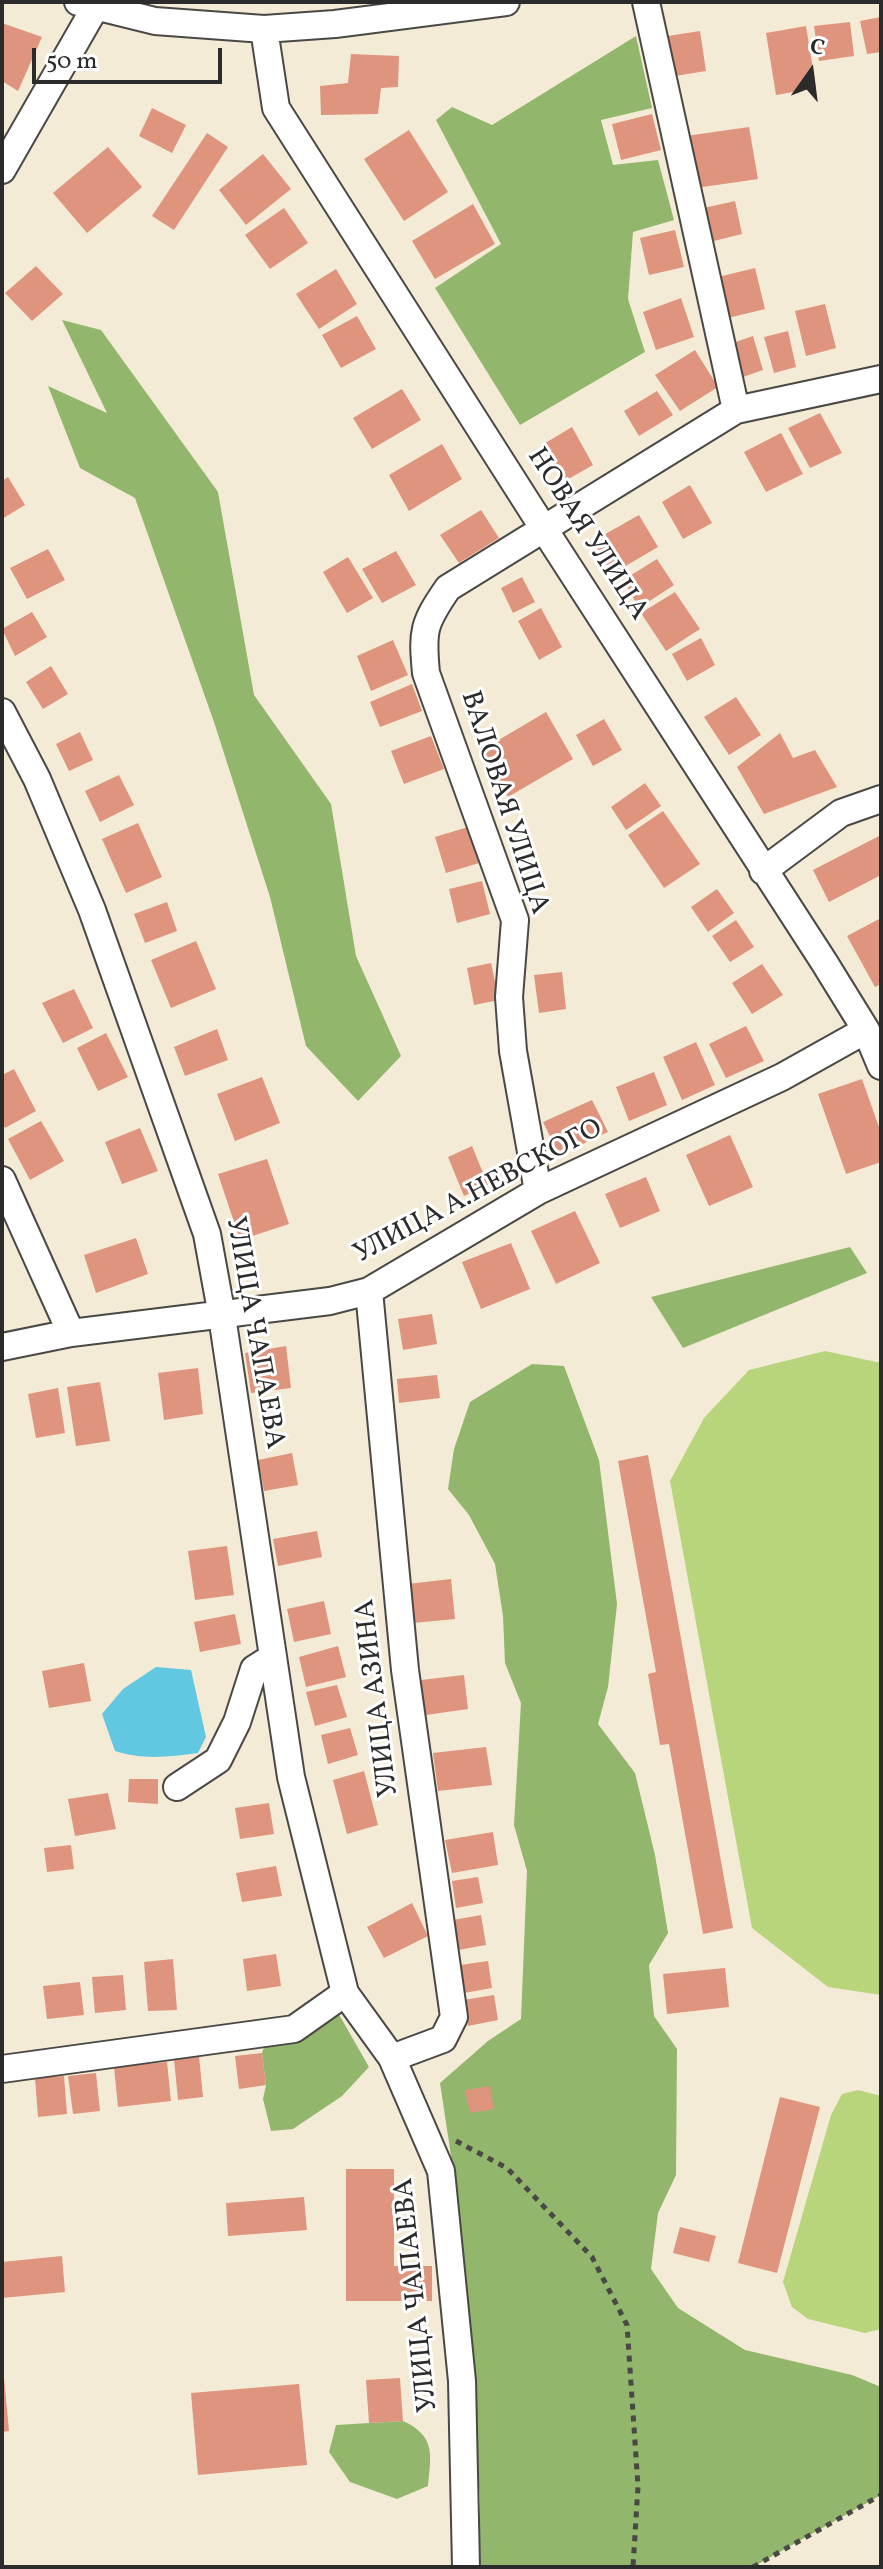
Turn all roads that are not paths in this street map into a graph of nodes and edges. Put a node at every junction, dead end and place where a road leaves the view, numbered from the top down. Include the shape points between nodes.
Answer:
1 (506, 2) edge
2 (646, 2) edge
3 (87, 4) edge
4 (336, 13) edge
5 (264, 29) junction
6 (2, 170) edge
7 (881, 379) edge
8 (736, 410) junction
9 (544, 529) junction
10 (2, 712) edge
11 (881, 799) edge
12 (763, 871) junction
13 (866, 1030) junction
14 (881, 1066) edge
15 (2, 1180) edge
16 (538, 1191) junction
17 (369, 1291) junction
18 (222, 1316) junction
19 (71, 1333) junction
20 (2, 1347) edge
21 (273, 1657) junction
22 (177, 1787) dead end
23 (345, 1993) junction
24 (392, 2058) junction
25 (2, 2069) edge
26 (466, 2567) edge

1 - 4 street
2 - 8 street
3 - 5 street via 155,21
3 - 6 street
4 - 5 street
5 - 9 street, НОВАЯ УЛИЦА via 276,108
7 - 8 street, ВАЛОВАЯ УЛИЦА
8 - 9 street, ВАЛОВАЯ УЛИЦА
9 - 12 street, НОВАЯ УЛИЦА
9 - 16 street, ВАЛОВАЯ УЛИЦА via 448,588 422,639 426,673 515,920 509,997 513,1051
10 - 18 street, УЛИЦА ЧАПАЕВА via 37,779 92,910 207,1234
11 - 12 street via 841,813
12 - 13 street, НОВАЯ УЛИЦА
13 - 14 street, НОВАЯ УЛИЦА
13 - 16 street, УЛИЦА А.НЕВСКОГО via 782,1077
15 - 19 street
16 - 17 street, УЛИЦА А.НЕВСКОГО
17 - 18 street, УЛИЦА А.НЕВСКОГО
17 - 24 street, УЛИЦА АЗИНА via 405,1670 454,2017 443,2039
18 - 19 street, УЛИЦА А.НЕВСКОГО
18 - 21 street, УЛИЦА ЧАПАЕВА
19 - 20 street, УЛИЦА А.НЕВСКОГО
21 - 22 street via 254,1669 218,1760
21 - 23 street, УЛИЦА ЧАПАЕВА via 291,1777
23 - 24 street, УЛИЦА ЧАПАЕВА
23 - 25 street via 294,2029
24 - 26 street, УЛИЦА ЧАПАЕВА via 441,2171 462,2381

